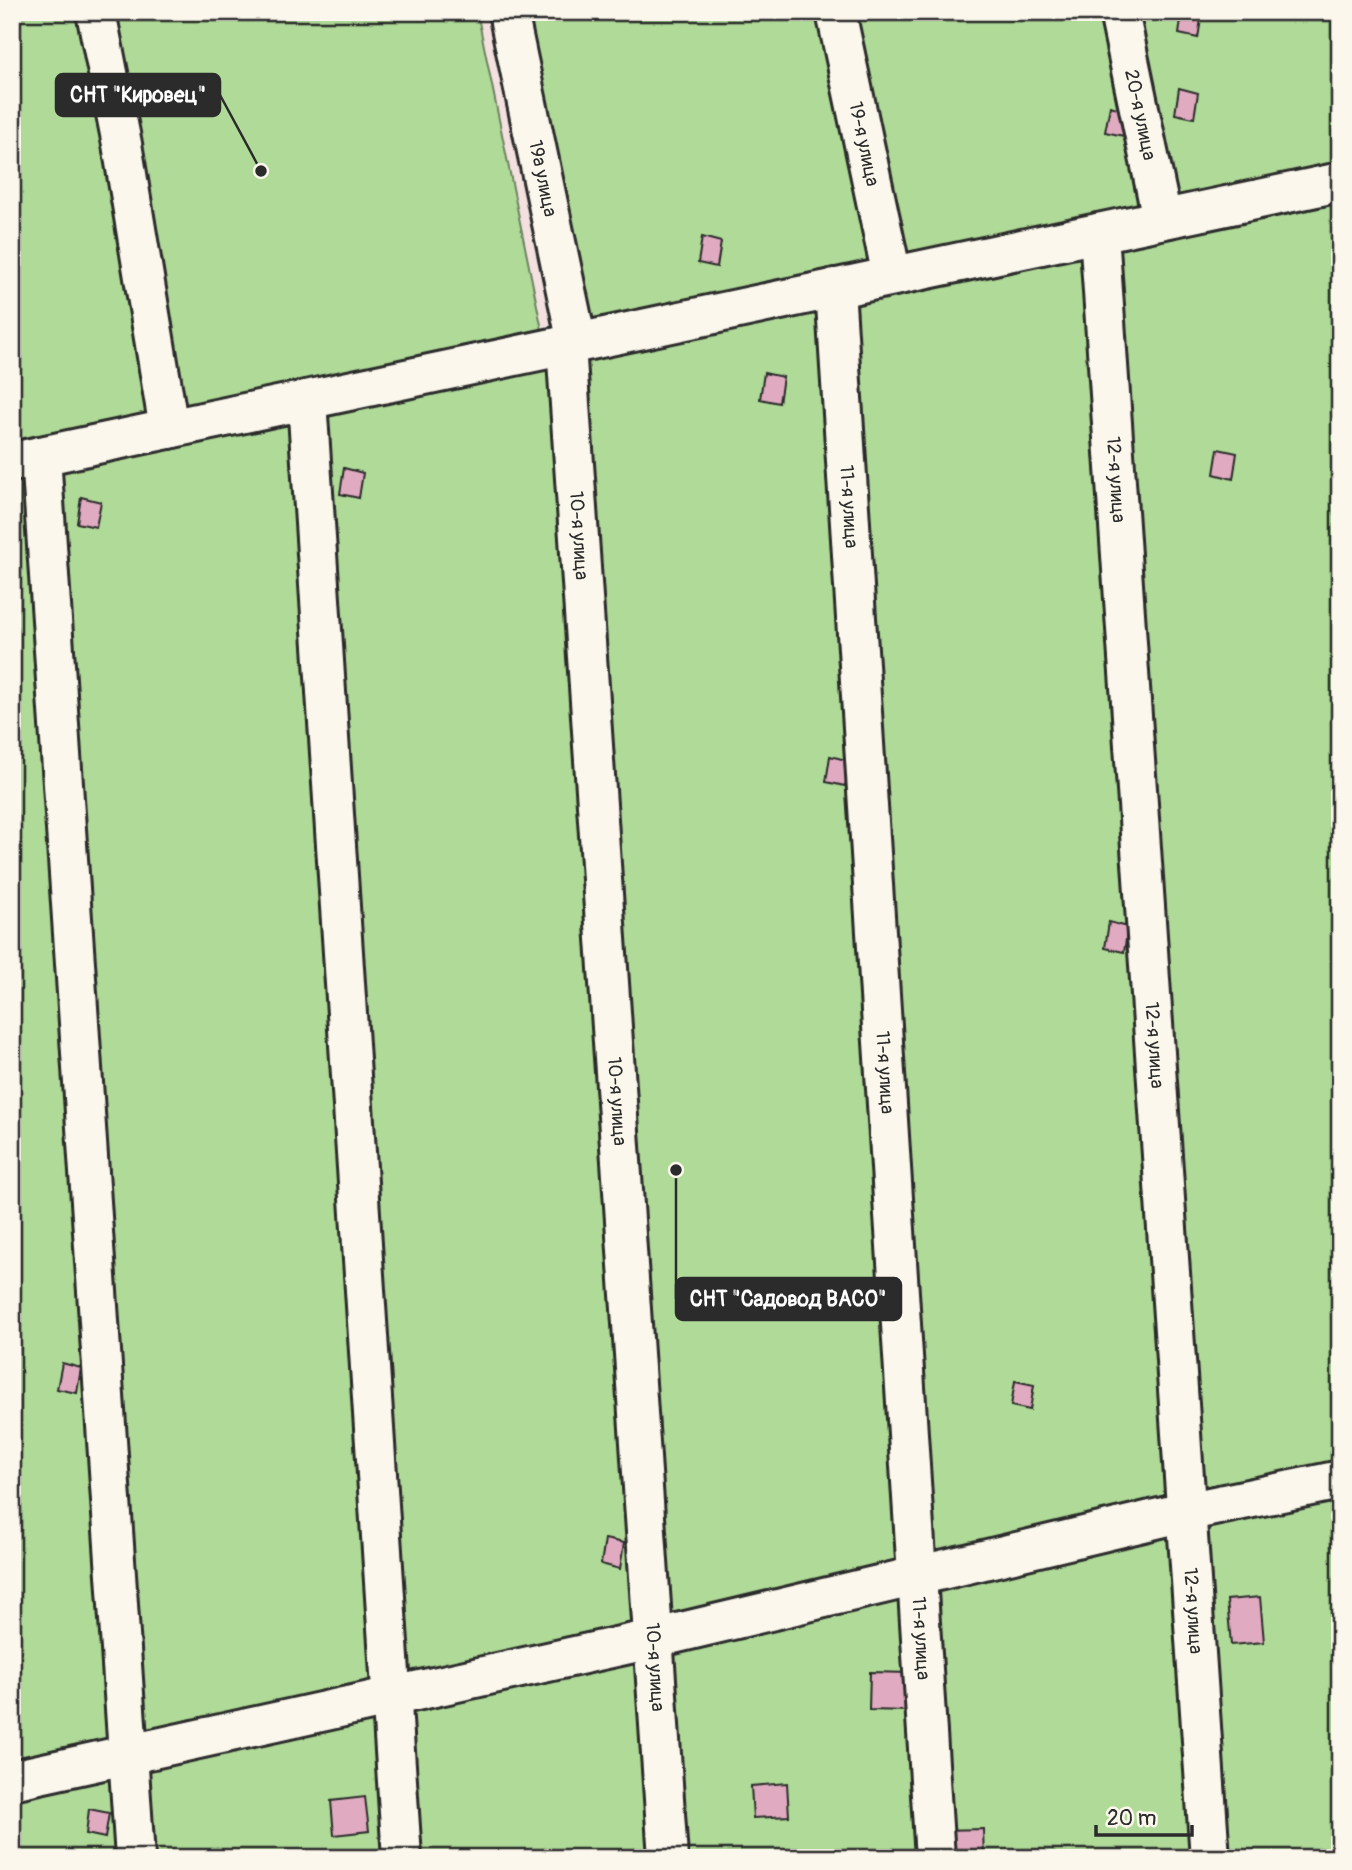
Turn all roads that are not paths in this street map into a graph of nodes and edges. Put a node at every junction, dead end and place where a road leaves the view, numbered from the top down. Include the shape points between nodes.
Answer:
1 (96, 12) edge
2 (508, 12) edge
3 (835, 12) edge
4 (1119, 12) edge
5 (1340, 182) edge
6 (1162, 219) junction
7 (1099, 233) junction
8 (892, 276) junction
9 (835, 288) junction
10 (572, 344) junction
11 (307, 400) junction
12 (169, 429) junction
13 (27, 459) edge
14 (1340, 1480) edge
15 (1185, 1512) junction
16 (917, 1576) junction
17 (652, 1639) junction
18 (391, 1697) junction
19 (128, 1756) junction
20 (12, 1780) edge
21 (135, 1858) edge
22 (402, 1858) edge
23 (668, 1858) edge
24 (935, 1858) edge
25 (1210, 1858) edge

1 - 12 street
2 - 10 street, 19а улица
3 - 8 street, 19-я улица
4 - 6 street, 20-я улица
5 - 6 street
6 - 7 street
7 - 8 street
7 - 15 street, 12-я улица
8 - 9 street
9 - 10 street
9 - 16 street, 11-я улица
10 - 11 street
10 - 17 street, 10-я улица
11 - 12 street
11 - 18 street
12 - 13 street
13 - 19 street
14 - 15 street
15 - 16 street
15 - 25 street, 12-я улица
16 - 17 street
16 - 24 street, 11-я улица
17 - 18 street
17 - 23 street, 10-я улица
18 - 19 street
18 - 22 street
19 - 20 street
19 - 21 street

